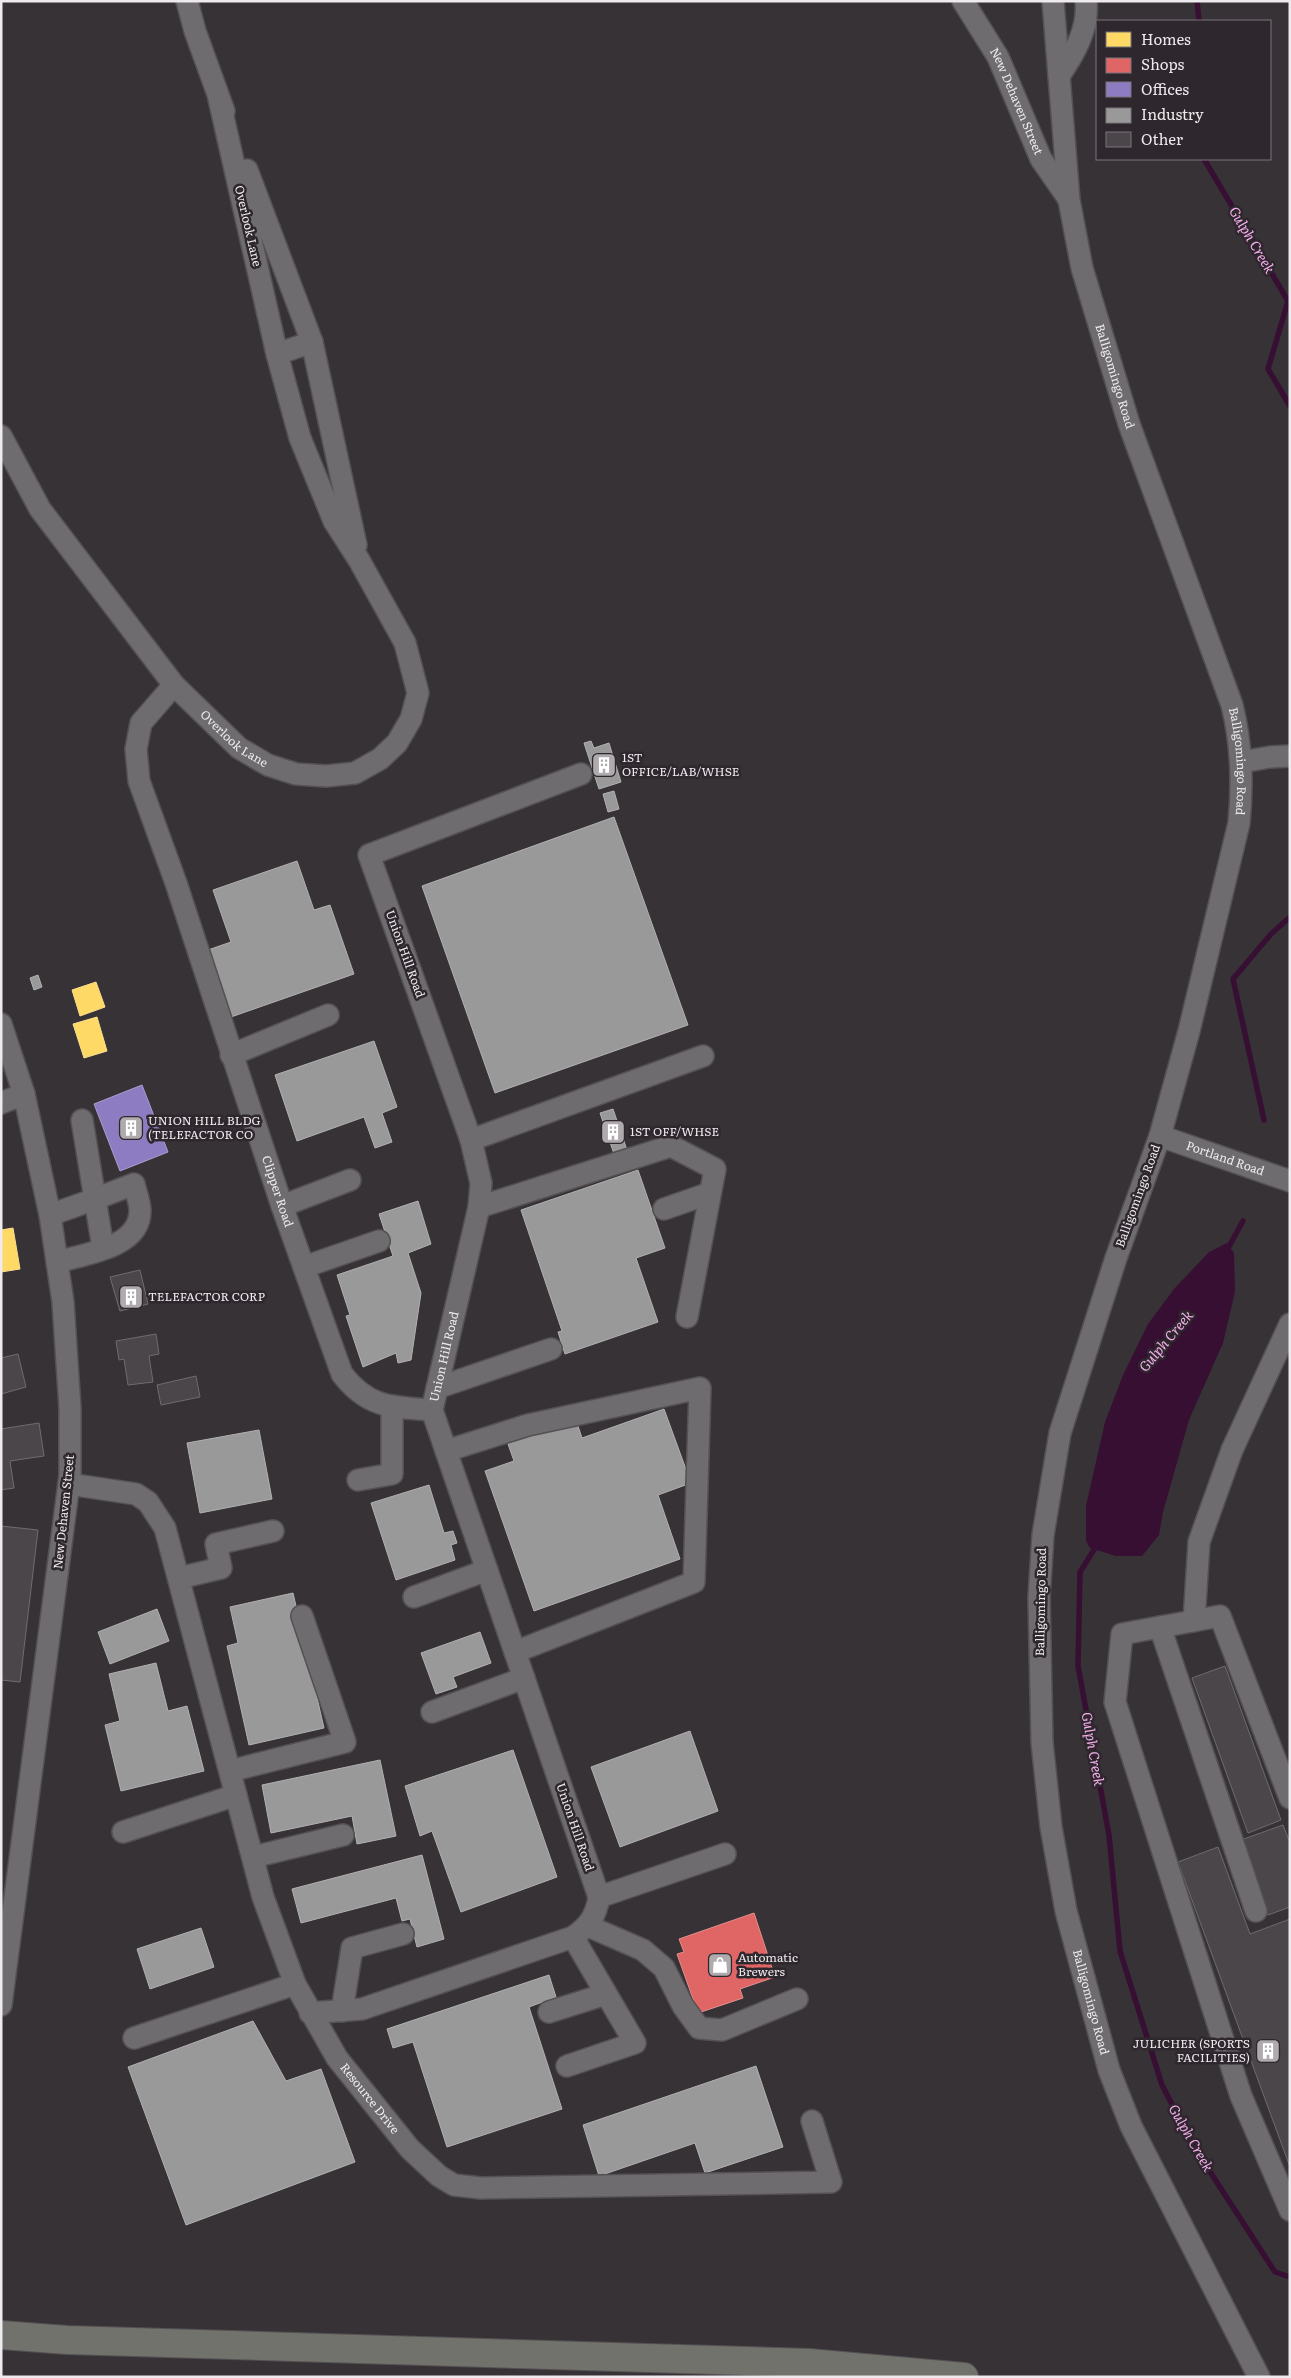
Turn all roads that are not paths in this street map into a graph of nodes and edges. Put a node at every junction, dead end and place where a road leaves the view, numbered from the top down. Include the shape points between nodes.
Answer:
1 (187, 1) edge
2 (963, 1) edge
3 (1053, 1) edge
4 (1086, 1) edge
5 (1059, 76) junction
6 (219, 98) junction
7 (1069, 200) junction
8 (312, 342) junction
9 (277, 354) junction
10 (1, 436) edge
11 (359, 560) junction
12 (174, 685) junction
13 (1290, 756) edge
14 (1242, 762) junction
15 (581, 774) dead end
16 (328, 1015) dead end
17 (1, 1024) edge
18 (231, 1055) junction
19 (704, 1056) dead end
20 (24, 1094) junction
21 (1, 1103) edge
22 (82, 1120) dead end
23 (1160, 1136) junction
24 (471, 1140) junction
25 (350, 1180) dead end
26 (1290, 1181) edge
27 (710, 1193) junction
28 (95, 1199) junction
29 (282, 1206) junction
30 (479, 1207) junction
31 (664, 1209) dead end
32 (50, 1215) junction
33 (379, 1242) dead end
34 (103, 1248) junction
35 (57, 1262) junction
36 (304, 1267) junction
37 (687, 1317) dead end
38 (1290, 1324) edge
39 (551, 1349) dead end
40 (437, 1388) junction
41 (392, 1408) junction
42 (432, 1410) junction
43 (446, 1451) junction
44 (358, 1480) dead end
45 (69, 1484) junction
46 (273, 1531) dead end
47 (487, 1570) junction
48 (179, 1578) junction
49 (414, 1597) dead end
50 (302, 1616) dead end
51 (1194, 1621) junction
52 (1160, 1627) junction
53 (515, 1652) junction
54 (524, 1678) junction
55 (432, 1712) dead end
56 (230, 1771) junction
57 (236, 1795) junction
58 (1290, 1798) edge
59 (123, 1832) dead end
60 (343, 1835) dead end
61 (725, 1854) dead end
62 (253, 1857) junction
63 (599, 1897) junction
64 (1256, 1911) dead end
65 (581, 1932) junction
66 (403, 1934) dead end
67 (295, 1984) junction
68 (606, 1994) junction
69 (797, 1999) dead end
70 (1, 2005) edge
71 (342, 2011) junction
72 (310, 2012) junction
73 (549, 2012) dead end
74 (134, 2038) dead end
75 (566, 2066) dead end
76 (812, 2121) dead end
77 (1290, 2210) edge
78 (1, 2335) edge
79 (964, 2377) edge
80 (1259, 2377) edge

1 - 6 street, Overlook Lane
2 - 7 street, New Dehaven Street via 998,57 1041,159
3 - 5 street, Balligomingo Road
4 - 5 street via 1087,12 1079,40
5 - 7 street, Balligomingo Road
6 - 8 street, Overlook Lane
6 - 9 street, Overlook Lane
7 - 14 street, Balligomingo Road via 1082,268 1129,424 1232,705
8 - 9 street
8 - 11 street, Overlook Lane
9 - 11 street, Overlook Lane via 300,438 334,521
10 - 12 street, Overlook Lane via 40,509
11 - 12 street, Overlook Lane via 405,643 418,692 411,719 397,743 380,759 355,773 326,776 296,774 268,765 239,748
12 - 18 street, Clipper Road via 141,723 136,749 139,781
13 - 14 street
14 - 23 street, Balligomingo Road via 1239,822 1189,1031
15 - 24 street, Union Hill Road via 369,855
16 - 18 street
17 - 20 street, New Dehaven Street
18 - 29 street, Clipper Road
19 - 24 street
20 - 21 street
20 - 32 street, New Dehaven Street
22 - 28 street
23 - 26 street, Portland Road
23 - 80 street, Balligomingo Road via 1116,1258 1060,1433 1043,1535 1039,1596 1042,1742 1051,1827 1066,1912 1109,2070 1131,2126
24 - 30 street, Union Hill Road via 481,1183
25 - 29 street
27 - 30 street via 714,1169 671,1146
27 - 31 street
27 - 37 street
28 - 32 street
28 - 34 street
28 - 34 street via 134,1184 138,1200 138,1222 133,1231 121,1242
29 - 36 street, Clipper Road
30 - 40 street, Union Hill Road
32 - 35 street, New Dehaven Street
33 - 36 street
34 - 35 street
35 - 45 street, New Dehaven Street via 70,1408
36 - 41 street, Clipper Road via 342,1374 353,1389 369,1400
38 - 51 street via 1232,1450 1199,1542
39 - 40 street
40 - 42 street, Union Hill Road
41 - 42 street, Clipper Road
41 - 44 street via 392,1474
42 - 43 street, Union Hill Road
43 - 47 street, Union Hill Road
43 - 53 street via 528,1424 700,1388 694,1582
45 - 48 street via 136,1494 148,1502 165,1528
45 - 70 street, New Dehaven Street
46 - 48 street via 216,1544 221,1568
47 - 49 street
47 - 53 street, Union Hill Road
48 - 56 street
50 - 56 street via 345,1742
51 - 52 street
51 - 58 street via 1220,1616
52 - 64 street
52 - 77 street via 1122,1634 1115,1702 1241,2096
53 - 54 street, Union Hill Road
54 - 55 street
54 - 63 street, Union Hill Road
56 - 57 street
57 - 59 street
57 - 62 street
60 - 62 street
61 - 63 street
62 - 67 street via 263,1897
63 - 65 street via 597,1910
65 - 68 street
65 - 69 street via 643,1950 664,1968 683,2006 699,2028 722,2030
65 - 71 street via 362,2009
66 - 71 street via 352,1948
67 - 72 street
67 - 74 street
68 - 73 street
68 - 75 street via 635,2043
71 - 72 street
72 - 76 street, Resource Drive via 337,2058 410,2148 439,2176 454,2185 481,2188 831,2182
78 - 79 highway via 67,2340 809,2363

